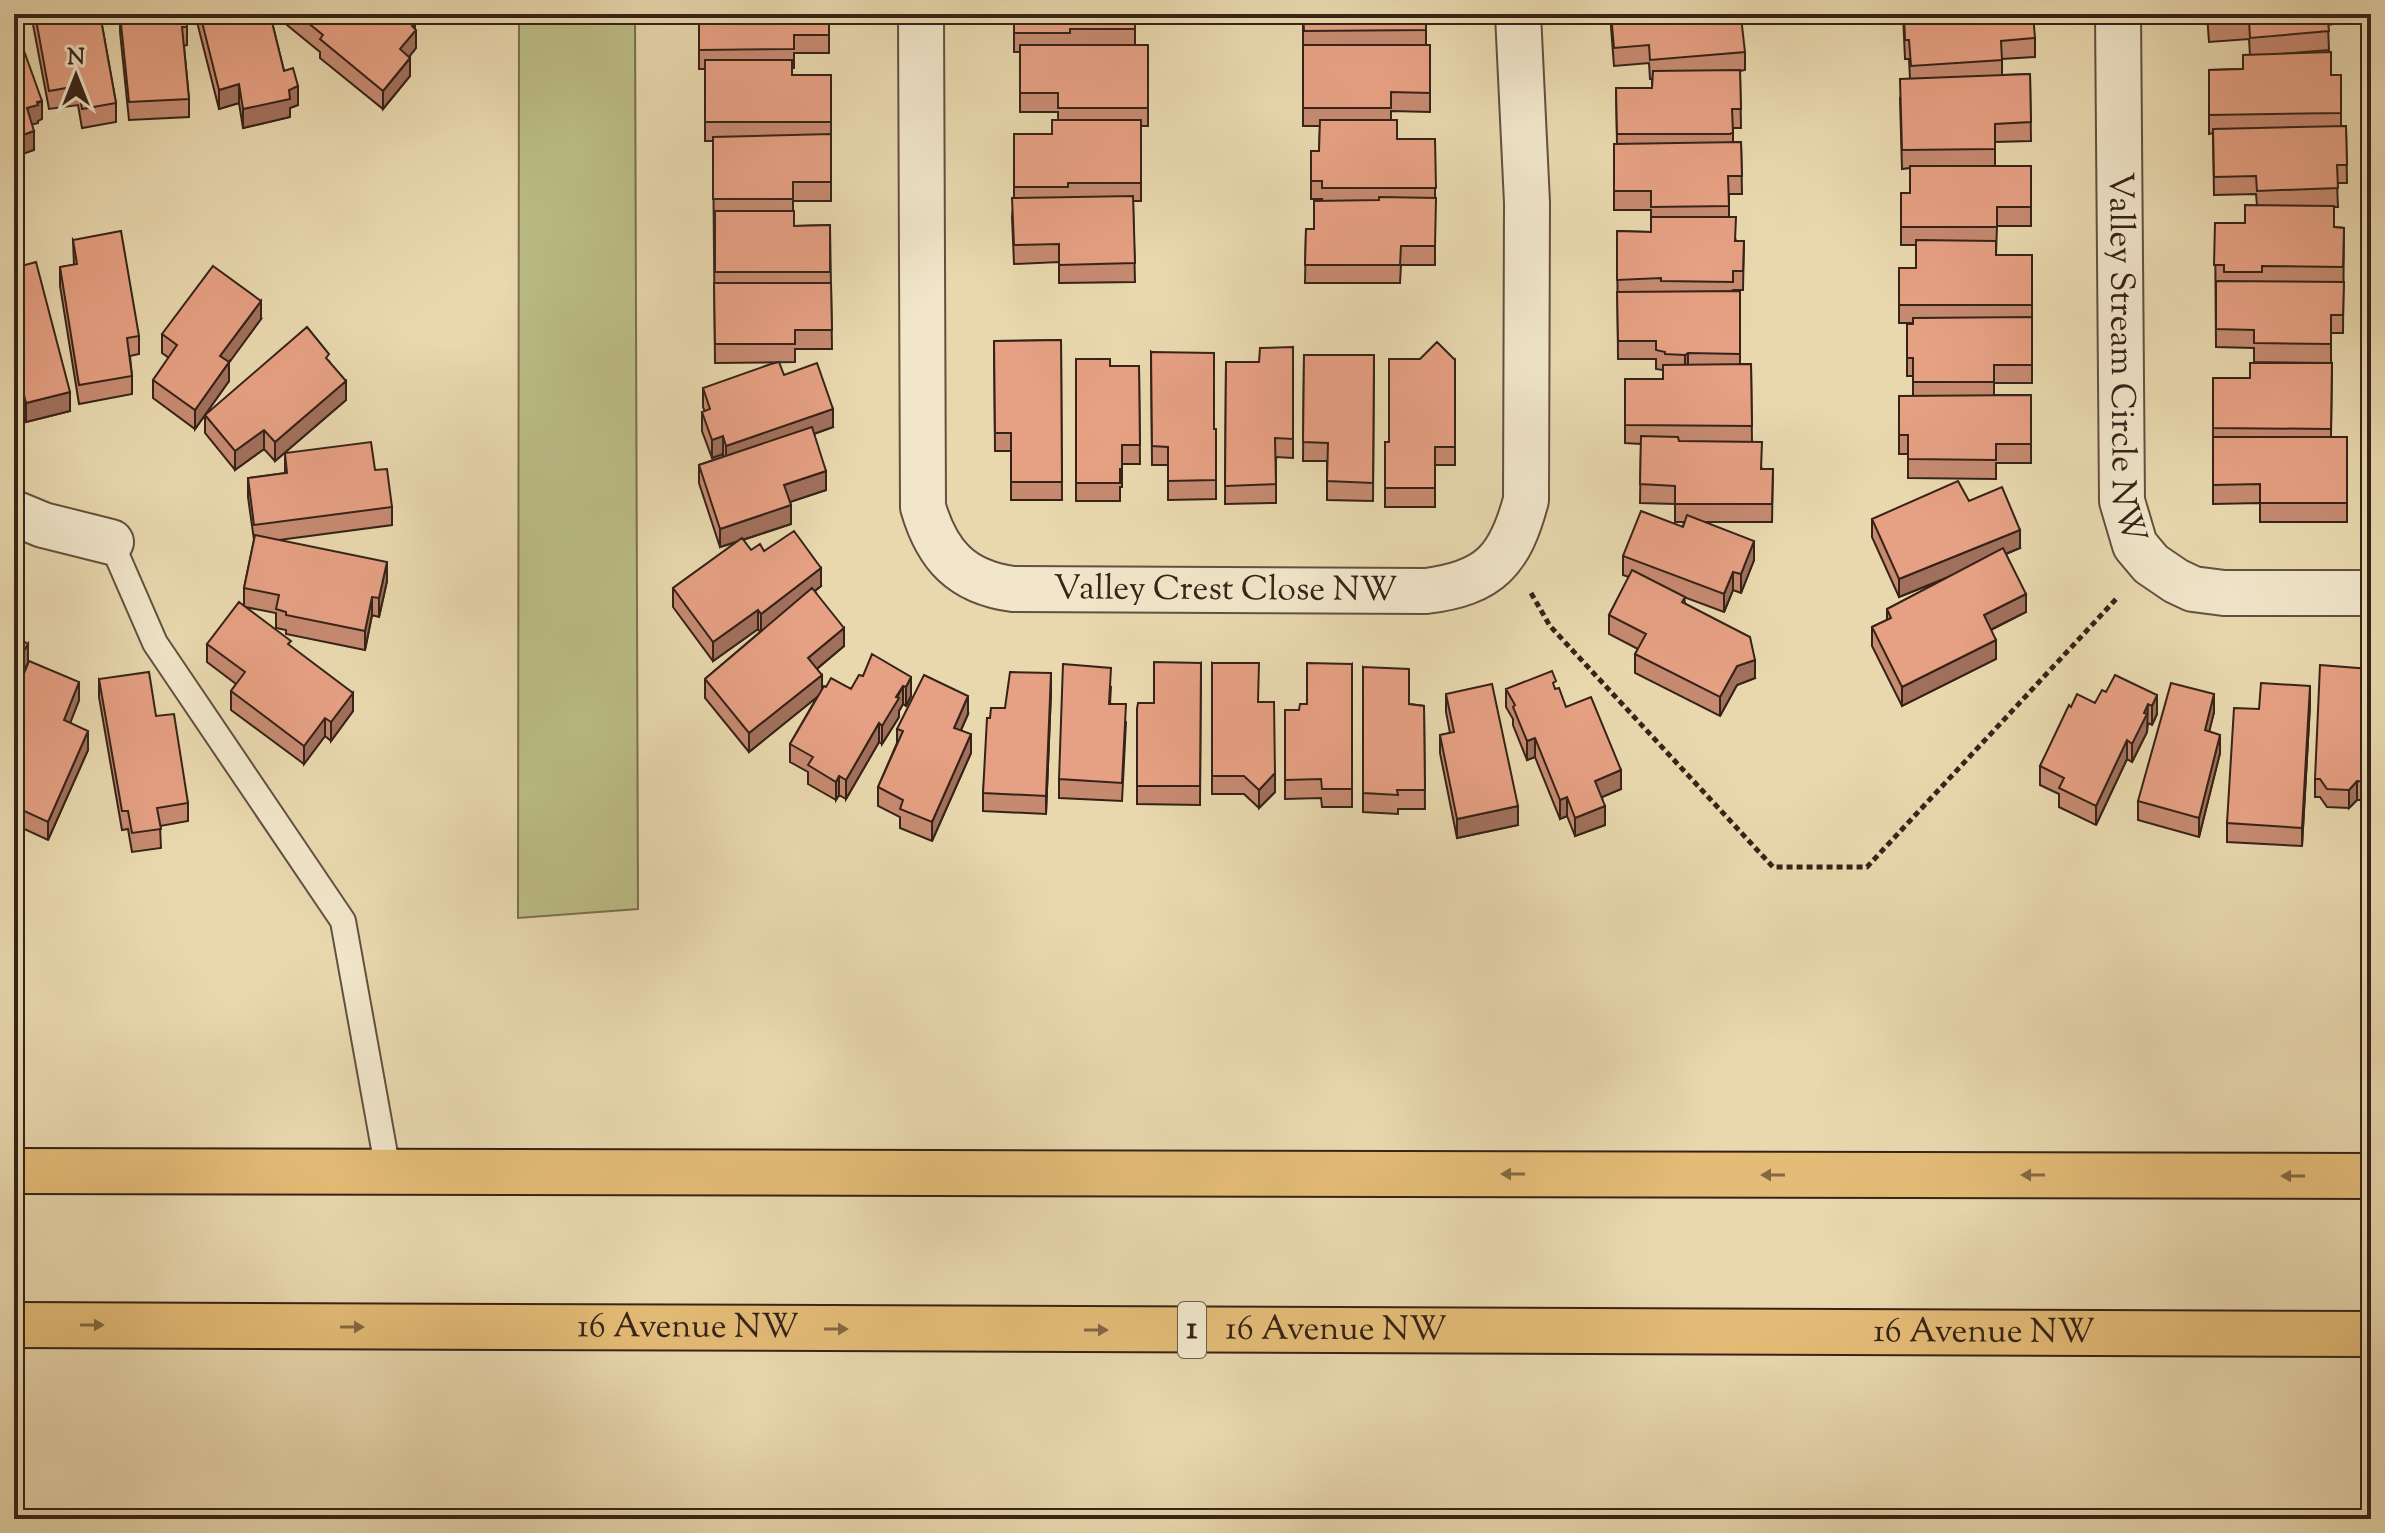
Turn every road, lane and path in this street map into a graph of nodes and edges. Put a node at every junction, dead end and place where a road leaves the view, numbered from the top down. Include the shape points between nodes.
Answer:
1 (921, 14) edge
2 (1518, 14) edge
3 (2118, 14) edge
4 (14, 513) edge
5 (111, 542) joint
6 (1507, 550) junction
7 (2151, 564) junction
8 (2371, 593) edge
9 (14, 1171) edge
10 (388, 1171) junction
11 (2371, 1176) edge
12 (14, 1325) edge
13 (2371, 1334) edge

1 - 6 street, Valley Crest Close NW via 923,507 938,547 957,567 996,587 1013,589 1426,591 1473,580
2 - 6 street, Valley Crest Close NW via 1527,203 1526,500
3 - 7 street, Valley Stream Circle NW via 2122,501 2135,545
4 - 5 street
5 - 10 lane via 155,643 343,921
6 - 7 path via 1550,626 1773,867 1867,867
7 - 8 street, Valley Stream Circle NW via 2193,589
9 - 10 highway
11 -> 10 highway
12 -> 13 highway, 16 Avenue NW / 1

